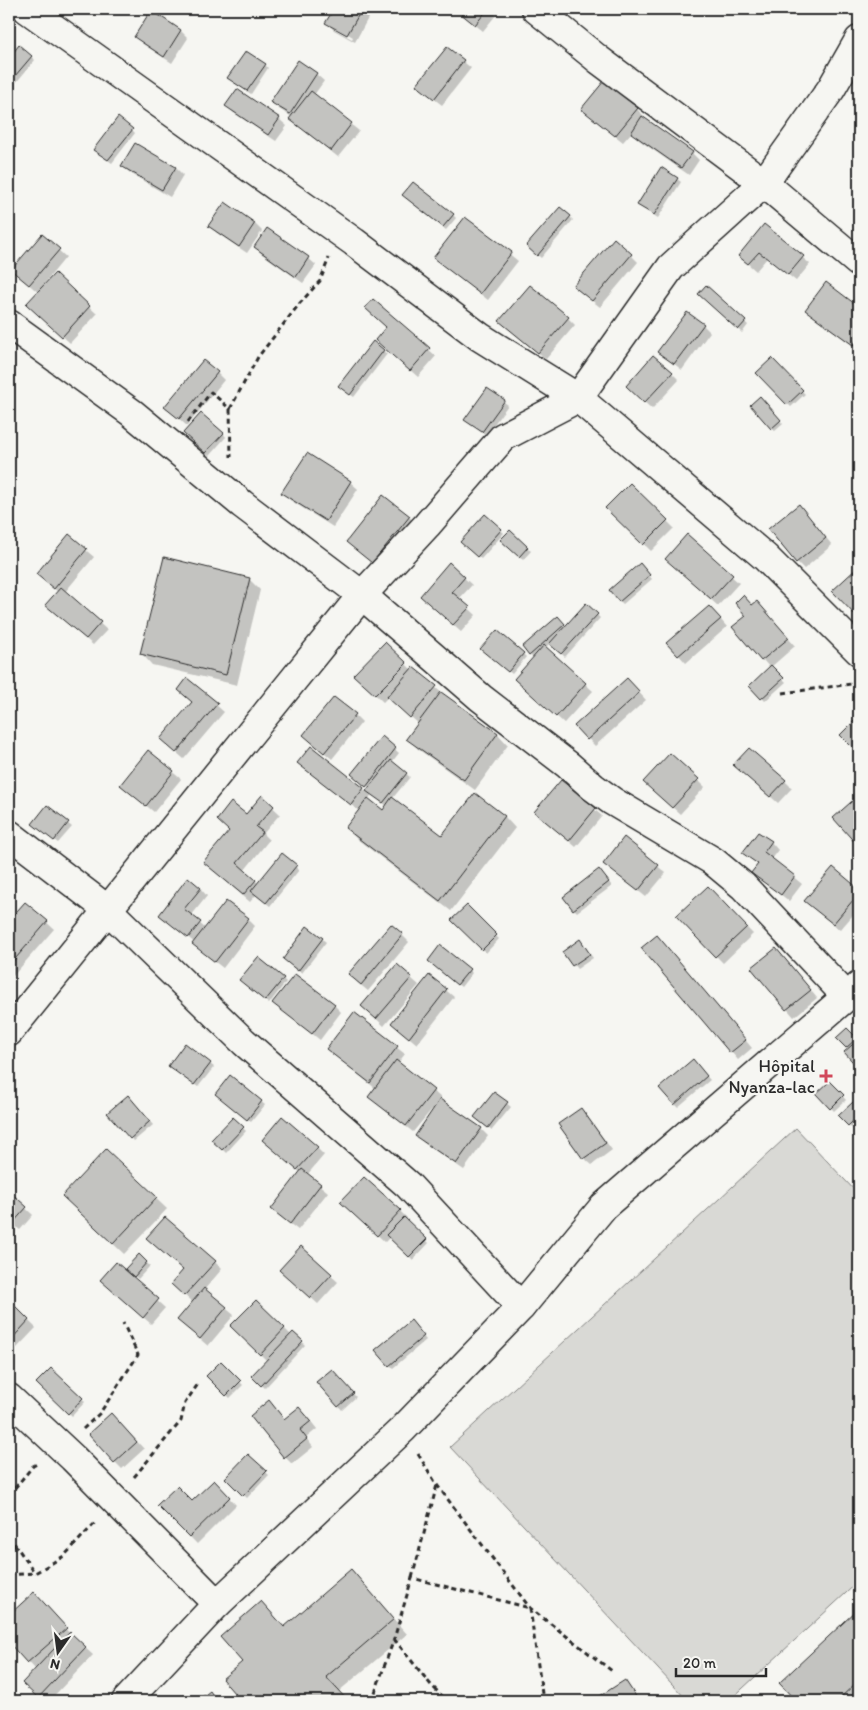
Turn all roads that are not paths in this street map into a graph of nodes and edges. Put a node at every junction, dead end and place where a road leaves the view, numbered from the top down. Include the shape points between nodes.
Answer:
1 (27, 9) edge
2 (536, 9) edge
3 (859, 40) edge
4 (764, 183) junction
5 (859, 263) edge
6 (9, 324) edge
7 (578, 398) junction
8 (362, 595) junction
9 (859, 651) edge
10 (9, 834) edge
11 (107, 909) junction
12 (853, 991) edge
13 (9, 1032) edge
14 (521, 1307) junction
15 (9, 1398) edge
16 (217, 1604) junction
17 (126, 1701) edge

1 - 7 street via 480,337
2 - 4 street
3 - 4 street via 831,89
4 - 5 street
4 - 7 street via 671,267
6 - 8 street via 148,426
7 - 8 street via 503,437
7 - 9 street via 765,557
8 - 11 street
8 - 12 street via 481,698 568,764 592,787 713,861
10 - 11 street
11 - 13 street
11 - 14 street via 244,1042 408,1185
12 - 14 street via 604,1206
14 - 16 street via 402,1429
15 - 16 street
16 - 17 street

